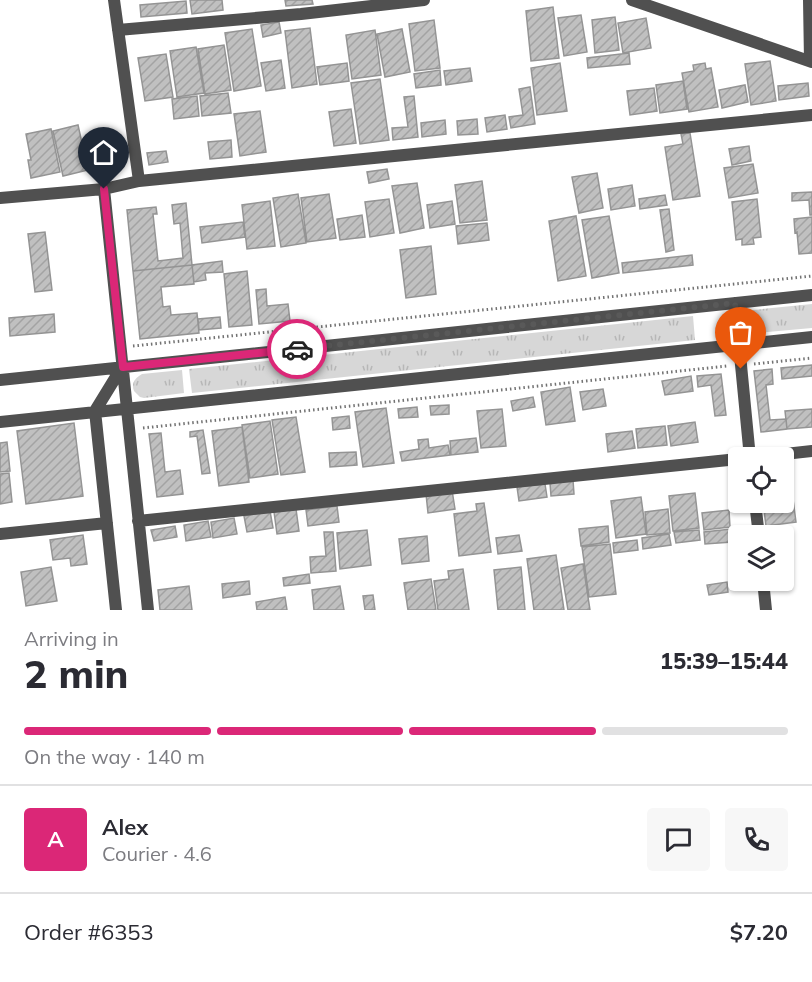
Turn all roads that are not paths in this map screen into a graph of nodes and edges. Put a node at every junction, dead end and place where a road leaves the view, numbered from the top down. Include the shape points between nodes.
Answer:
1 (114, 0) edge
2 (424, 0) edge
3 (632, 0) edge
4 (809, 0) edge
5 (118, 30) junction
6 (811, 62) edge
7 (812, 115) edge
8 (139, 181) junction
9 (104, 189) junction
10 (0, 198) edge
11 (812, 295) edge
12 (735, 303) junction
13 (812, 337) edge
14 (739, 345) junction
15 (123, 367) junction
16 (0, 380) edge
17 (127, 408) junction
18 (95, 411) junction
19 (0, 422) edge
20 (749, 447) edge
21 (812, 451) edge
22 (794, 453) edge
23 (728, 460) edge
24 (138, 521) junction
25 (107, 523) junction
26 (0, 534) edge
27 (764, 591) edge
28 (116, 610) edge
29 (148, 610) edge
30 (766, 610) edge

1 - 5 street
2 - 5 street
3 - 6 street
4 - 6 street
5 - 8 street
7 - 8 street
8 - 9 street
9 - 10 street
9 - 15 street
11 - 12 street
12 - 14 street
12 - 15 street
13 - 14 street
14 - 17 street
14 - 20 street
15 - 16 street
15 - 17 street
15 - 18 street
17 - 18 street
17 - 24 street
18 - 19 street
18 - 25 street
21 - 22 street
23 - 24 street
24 - 29 street
25 - 26 street
25 - 28 street
27 - 30 street

